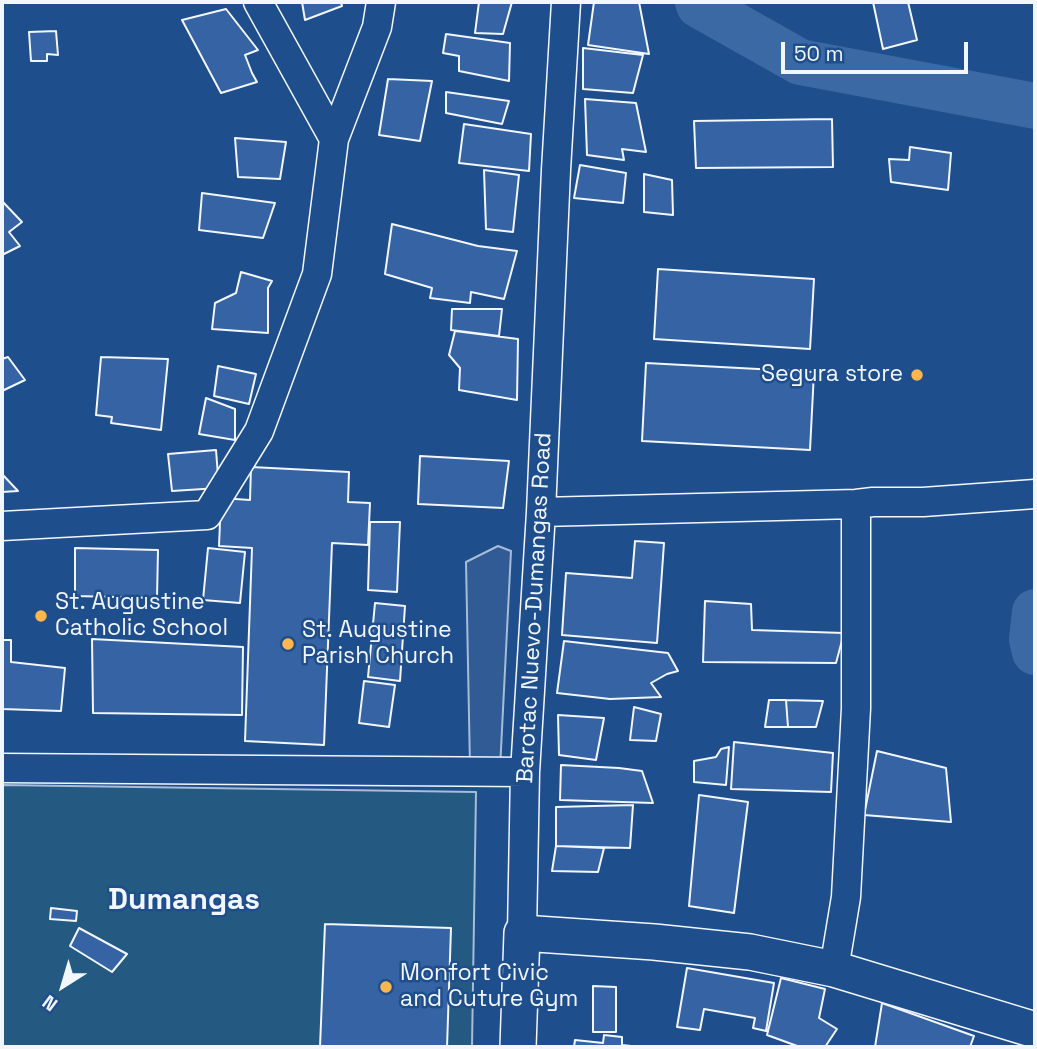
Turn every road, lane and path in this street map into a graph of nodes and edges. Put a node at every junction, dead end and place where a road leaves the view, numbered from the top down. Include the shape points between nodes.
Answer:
1 (258, 2) edge
2 (382, 2) edge
3 (566, 2) edge
4 (334, 139) junction
5 (1026, 494) edge
6 (856, 504) junction
7 (541, 512) junction
8 (2, 526) edge
9 (2, 768) edge
10 (525, 772) junction
11 (523, 933) junction
12 (835, 969) junction
13 (1020, 1025) edge
14 (518, 1047) edge

1 - 4 street
2 - 4 street via 377,27
3 - 7 street, Barotac Nuevo-Dumangas Road
4 - 8 street via 317,274 259,431 207,515
5 - 6 street
6 - 7 street
6 - 12 street via 856,708 846,897
7 - 10 street, Barotac Nuevo-Dumangas Road
9 - 10 street
10 - 11 street, Barotac Nuevo-Dumangas Road
11 - 12 main road via 750,952
11 - 14 main road, Barotac Nuevo-Dumangas Road
12 - 13 main road

